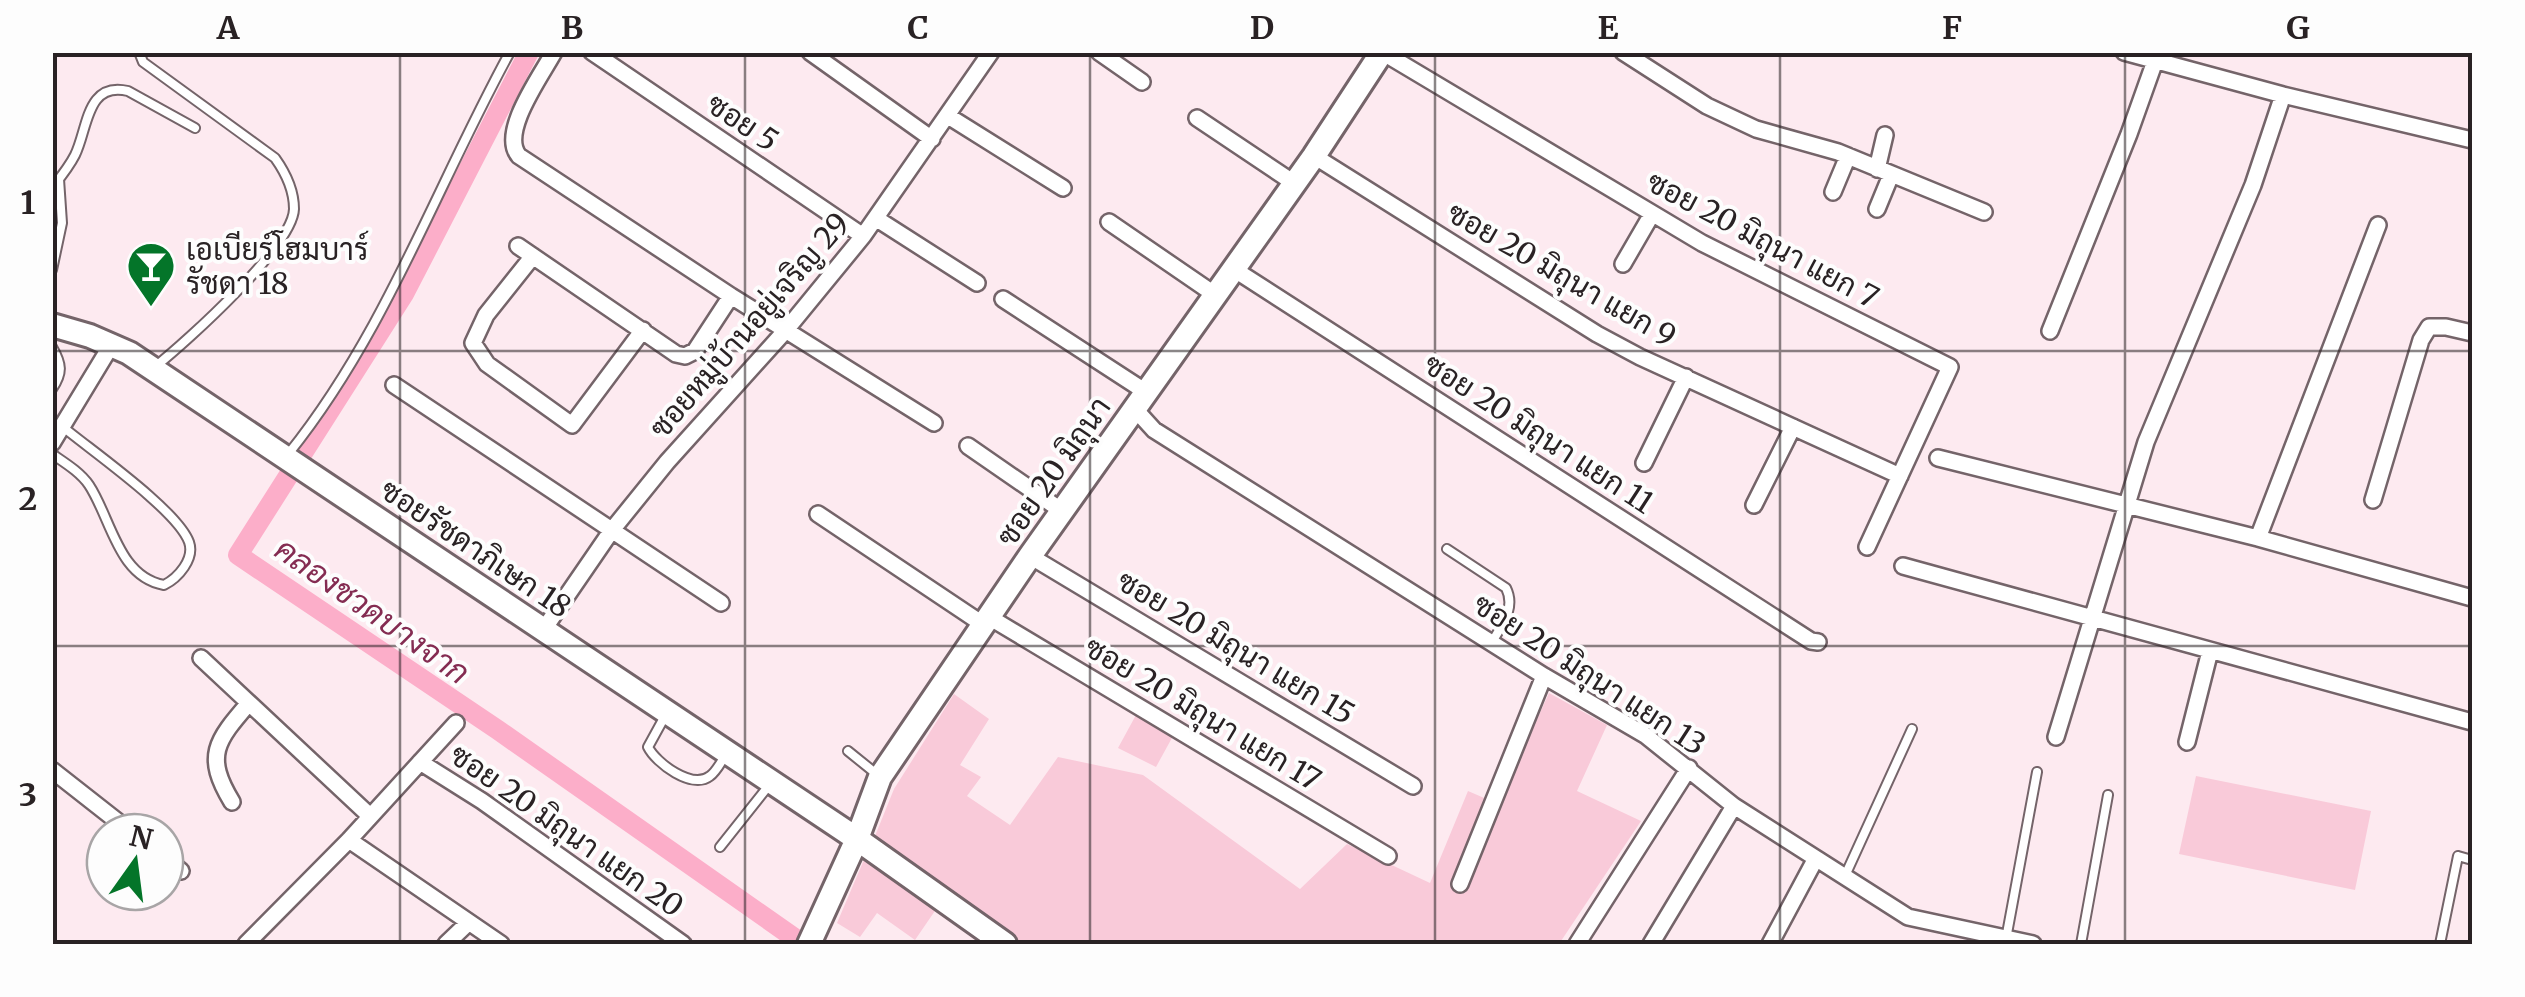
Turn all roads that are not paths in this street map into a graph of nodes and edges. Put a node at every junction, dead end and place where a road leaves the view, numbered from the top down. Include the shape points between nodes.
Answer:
1 (139, 52) edge
2 (510, 52) edge
3 (554, 52) edge
4 (592, 52) edge
5 (810, 52) edge
6 (991, 52) edge
7 (1099, 52) edge
8 (1382, 52) edge
9 (1623, 52) edge
10 (2124, 52) edge
11 (2155, 61) junction
12 (1142, 82) dead end
13 (2283, 95) junction
14 (948, 116) junction
15 (1197, 118) dead end
16 (195, 128) dead end
17 (1885, 135) dead end
18 (932, 139) junction
19 (2472, 140) edge
20 (1314, 156) junction
21 (1848, 156) junction
22 (1884, 172) junction
23 (60, 179) junction
24 (1294, 183) junction
25 (52, 188) edge
26 (1063, 188) dead end
27 (1832, 192) dead end
28 (1877, 209) dead end
29 (1984, 212) dead end
30 (1652, 214) junction
31 (876, 219) junction
32 (1110, 222) dead end
33 (2378, 224) dead end
34 (864, 236) junction
35 (518, 246) dead end
36 (533, 256) junction
37 (1623, 264) dead end
38 (1232, 268) junction
39 (52, 270) edge
40 (977, 282) dead end
41 (1214, 294) junction
42 (731, 296) junction
43 (1003, 299) dead end
44 (52, 326) edge
45 (644, 330) junction
46 (786, 330) junction
47 (2050, 331) dead end
48 (2472, 333) edge
49 (112, 344) junction
50 (52, 347) edge
51 (152, 369) junction
52 (1686, 377) junction
53 (394, 384) dead end
54 (52, 389) edge
55 (1140, 400) junction
56 (934, 423) dead end
57 (62, 426) junction
58 (1794, 427) junction
59 (52, 443) edge
60 (968, 446) dead end
61 (52, 454) edge
62 (1938, 458) dead end
63 (289, 459) junction
64 (1644, 463) dead end
65 (1900, 476) junction
66 (2373, 500) dead end
67 (1754, 505) dead end
68 (2128, 506) junction
69 (1062, 511) junction
70 (818, 514) dead end
71 (612, 530) junction
72 (2258, 538) junction
73 (1867, 547) dead end
74 (1448, 549) dead end
75 (1030, 556) junction
76 (1902, 566) dead end
77 (2472, 598) edge
78 (721, 603) dead end
79 (2094, 619) junction
80 (986, 620) junction
81 (544, 629) junction
82 (1818, 642) dead end
83 (1491, 643) junction
84 (2210, 650) junction
85 (201, 658) dead end
86 (1544, 676) junction
87 (249, 703) junction
88 (668, 712) junction
89 (456, 722) dead end
90 (2472, 722) edge
91 (1912, 729) dead end
92 (2056, 737) dead end
93 (2188, 742) dead end
94 (848, 751) dead end
95 (728, 753) junction
96 (420, 762) junction
97 (1689, 768) junction
98 (52, 770) edge
99 (2037, 772) dead end
100 (880, 777) junction
101 (771, 782) junction
102 (1414, 786) dead end
103 (2108, 796) dead end
104 (232, 802) dead end
105 (1734, 806) junction
106 (106, 812) edge
107 (370, 816) junction
108 (350, 840) junction
109 (857, 840) junction
110 (720, 848) dead end
111 (1388, 856) dead end
112 (1815, 860) junction
113 (2472, 860) edge
114 (1844, 878) junction
115 (1460, 884) dead end
116 (469, 922) junction
117 (2006, 938) junction
118 (246, 944) edge
119 (446, 944) edge
120 (501, 944) edge
121 (683, 944) edge
122 (809, 944) edge
123 (1004, 944) edge
124 (1577, 944) edge
125 (1651, 944) edge
126 (1770, 944) edge
127 (2034, 944) edge
128 (2082, 944) edge
129 (2440, 944) edge

1 - 51 lane via 143,62 275,158 294,209 280,238 226,305
2 - 63 lane via 404,271
3 - 42 street via 512,133 513,149
4 - 34 street, ซอย 5
5 - 18 street
6 - 14 street, ซอยหมู่บ้านอยู่เจริญ 29
7 - 12 street
8 - 20 street, ซอย 20 มิถุนา
8 - 30 street, ซอย 20 มิถุนา แยก 7
9 - 21 street via 1756,129
10 - 11 street
11 - 13 street
11 - 47 street
13 - 19 street
13 - 68 street via 2253,185 2146,442
14 - 18 street, ซอยหมู่บ้านอยู่เจริญ 29
14 - 26 street
15 - 24 street
16 - 23 lane via 116,88 88,110
17 - 22 street
18 - 31 street, ซอยหมู่บ้านอยู่เจริญ 29
20 - 24 street, ซอย 20 มิถุนา
20 - 52 street, ซอย 20 มิถุนา แยก 9 via 1597,334
21 - 22 street
21 - 27 street
22 - 28 street
22 - 29 street
23 - 25 lane
23 - 39 lane via 62,223
24 - 38 street, ซอย 20 มิถุนา
30 - 37 street
30 - 65 street, ซอย 20 มิถุนา แยก 7 via 1950,366
31 - 34 street, ซอยหมู่บ้านอยู่เจริญ 29
31 - 40 street
32 - 41 street
33 - 72 street
34 - 46 street, ซอยหมู่บ้านอยู่เจริญ 29
35 - 36 street
36 - 45 street
36 - 45 street via 486,315 473,343 487,364 572,425
38 - 41 street, ซอย 20 มิถุนา
38 - 82 street, ซอย 20 มิถุนา แยก 11
41 - 55 street, ซอย 20 มิถุนา
42 - 45 street via 695,352 685,356
42 - 46 street
43 - 55 street, ซอย 20 มิถุนา แยก 13
44 - 49 street, ซอยรัชดาภิเษก 18
46 - 56 street
46 - 71 street, ซอยหมู่บ้านอยู่เจริญ 29
48 - 66 street via 2429,327 2420,340
49 - 51 street, ซอยรัชดาภิเษก 18
49 - 57 street
50 - 54 lane via 62,368
51 - 63 street, ซอยรัชดาภิเษก 18
52 - 58 street, ซอย 20 มิถุนา แยก 9
52 - 64 street
53 - 71 street
55 - 69 street, ซอย 20 มิถุนา
55 - 83 street, ซอย 20 มิถุนา แยก 13 via 1154,430
57 - 59 street
57 - 61 lane via 187,538 189,556 173,580 164,585 142,577 116,542 87,481
58 - 65 street, ซอย 20 มิถุนา แยก 9
58 - 67 street
60 - 69 street
62 - 68 street
63 - 81 street, ซอยรัชดาภิเษก 18
65 - 73 street, ซอย 20 มิถุนา แยก 7
68 - 72 street
68 - 79 street
69 - 75 street, ซอย 20 มิถุนา
70 - 80 street, ซอย 20 มิถุนา แยก 17
71 - 78 street
71 - 81 street, ซอยหมู่บ้านอยู่เจริญ 29
72 - 77 street
74 - 83 lane via 1506,588 1507,617
75 - 80 street, ซอย 20 มิถุนา
75 - 102 street, ซอย 20 มิถุนา แยก 15
76 - 79 street
79 - 84 street
79 - 92 street
80 - 100 street, ซอย 20 มิถุนา
80 - 111 street, ซอย 20 มิถุนา แยก 17
81 - 88 street, ซอยรัชดาภิเษก 18
83 - 86 street, ซอย 20 มิถุนา แยก 13
84 - 90 street
84 - 93 street
85 - 87 street
86 - 97 street, ซอย 20 มิถุนา แยก 13 via 1645,734
86 - 115 street
87 - 104 street via 217,750 216,776
87 - 107 street
88 - 95 street, ซอยรัชดาภิเษก 18
88 - 95 lane via 651,737 653,756 698,780 709,778
89 - 96 street
91 - 114 lane
94 - 100 lane
95 - 101 street, ซอยรัชดาภิเษก 18
96 - 107 street
96 - 121 street, ซอย 20 มิถุนา แยก 20
97 - 105 street, ซอย 20 มิถุนา แยก 13
97 - 124 street
98 - 106 street
99 - 117 lane
100 - 109 street, ซอย 20 มิถุนา
101 - 109 street, ซอยรัชดาภิเษก 18
101 - 110 lane
103 - 128 lane
105 - 112 street, ซอย 20 มิถุนา แยก 13
105 - 125 street
107 - 108 street
108 - 116 street
108 - 118 street
109 - 122 street, ซอย 20 มิถุนา
109 - 123 street, ซอยรัชดาภิเษก 18
112 - 114 street, ซอย 20 มิถุนา แยก 13
112 - 126 street
113 - 129 lane via 2458,856
114 - 117 street, ซอย 20 มิถุนา แยก 13 via 1908,917
116 - 119 street
116 - 120 street
117 - 127 street, ซอย 20 มิถุนา แยก 13

